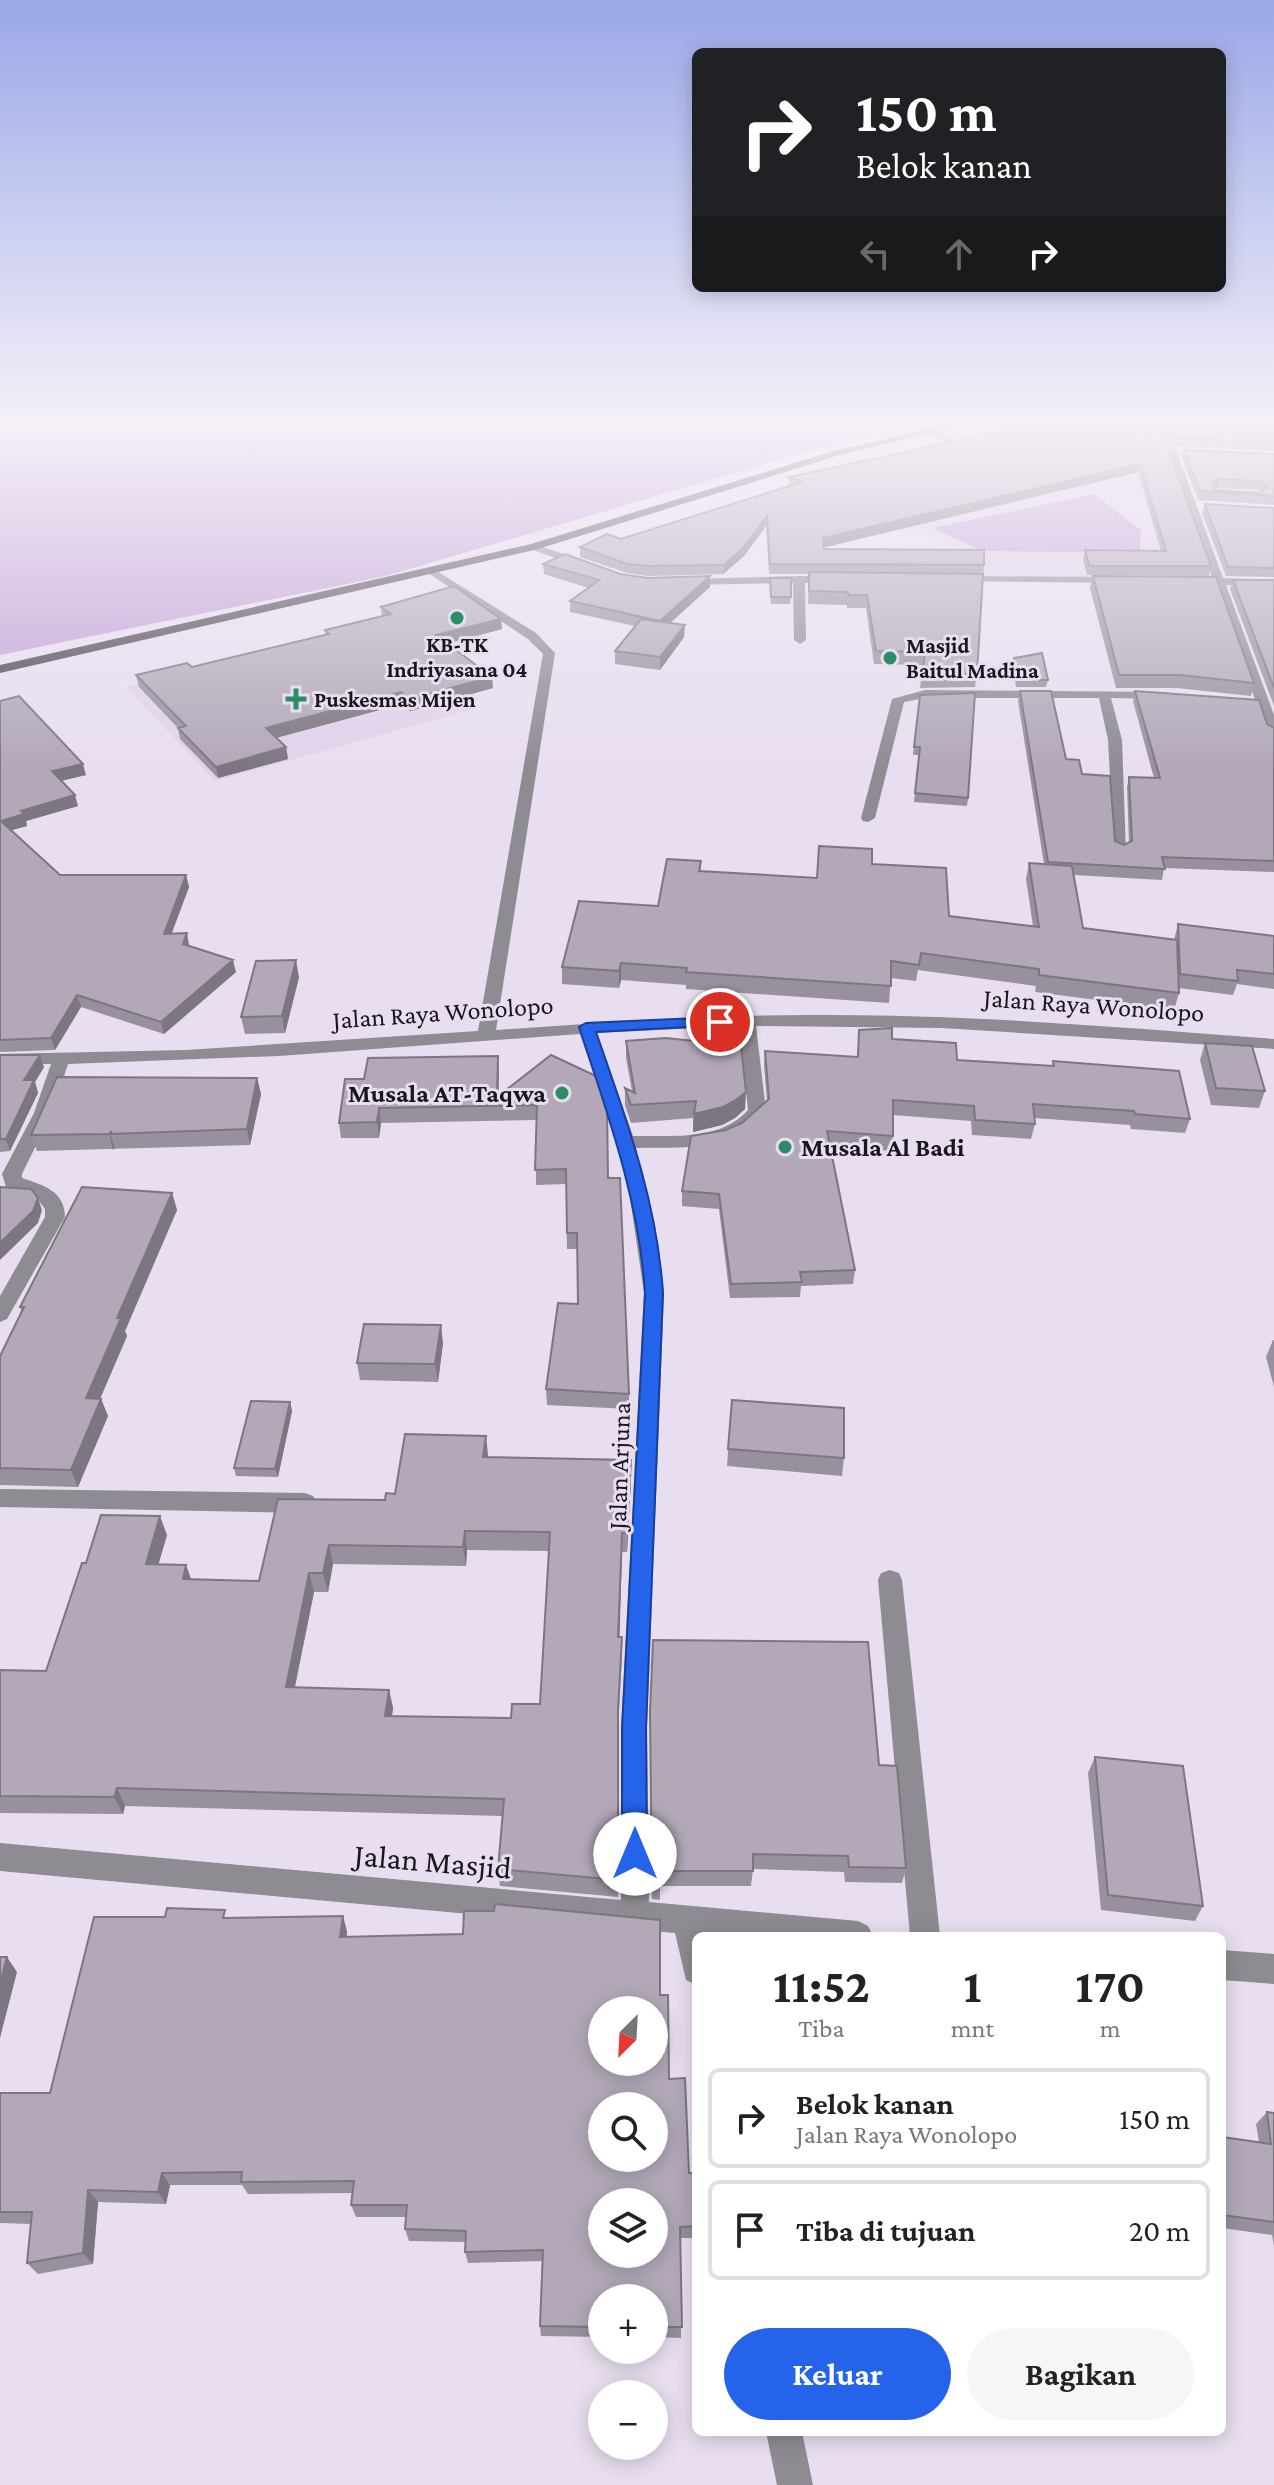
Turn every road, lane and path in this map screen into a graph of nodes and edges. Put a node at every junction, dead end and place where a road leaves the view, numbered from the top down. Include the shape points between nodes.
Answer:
1 (568, 536) edge
2 (1202, 536) edge
3 (534, 547) junction
4 (594, 568) edge
5 (432, 571) junction
6 (799, 579) junction
7 (846, 579) edge
8 (941, 579) edge
9 (1127, 580) edge
10 (1173, 580) edge
11 (1219, 580) junction
12 (678, 582) edge
13 (1274, 583) edge
14 (800, 640) dead end
15 (0, 669) edge
16 (1104, 694) junction
17 (1177, 695) edge
18 (1274, 733) edge
19 (868, 818) dead end
20 (1121, 849) edge
21 (747, 1021) junction
22 (586, 1027) junction
23 (486, 1037) junction
24 (1274, 1044) edge
25 (0, 1059) edge
26 (61, 1060) junction
27 (627, 1142) junction
28 (0, 1314) edge
29 (0, 1498) edge
30 (317, 1503) edge
31 (890, 1580) dead end
32 (0, 1857) edge
33 (635, 1917) junction
34 (687, 1922) junction
35 (809, 1932) edge
36 (925, 1932) edge
37 (692, 1949) edge
38 (1226, 1965) edge
39 (1274, 1969) edge
40 (785, 2436) edge
41 (795, 2485) edge

1 - 3 main road
2 - 11 street
3 - 4 street
3 - 5 main road
5 - 15 main road
5 - 23 street via 532,636 549,653
6 - 7 street
6 - 12 street
6 - 14 street
8 - 9 street
10 - 11 street
11 - 13 street
11 - 18 street via 1258,667 1254,702
16 - 17 street
16 - 19 street via 925,694 898,699
16 - 20 street via 1115,740
21 - 22 street, Jalan Raya Wonolopo
21 - 24 street, Jalan Raya Wonolopo via 1004,1023
21 - 27 street via 757,1111 750,1122 707,1139
22 - 23 street, Jalan Raya Wonolopo
22 - 27 street, Jalan Arjuna
23 - 26 street, Jalan Raya Wonolopo
25 - 26 street, Jalan Raya Wonolopo
26 - 28 street via 43,1113 12,1174 13,1182 53,1200 55,1217
27 - 33 street, Jalan Arjuna via 651,1243 654,1293 634,1728
29 - 30 street
31 - 36 street
32 - 33 street, Jalan Masjid
33 - 34 street, Jalan Masjid
34 - 35 street, Jalan Masjid
34 - 37 street
38 - 39 street
40 - 41 street

